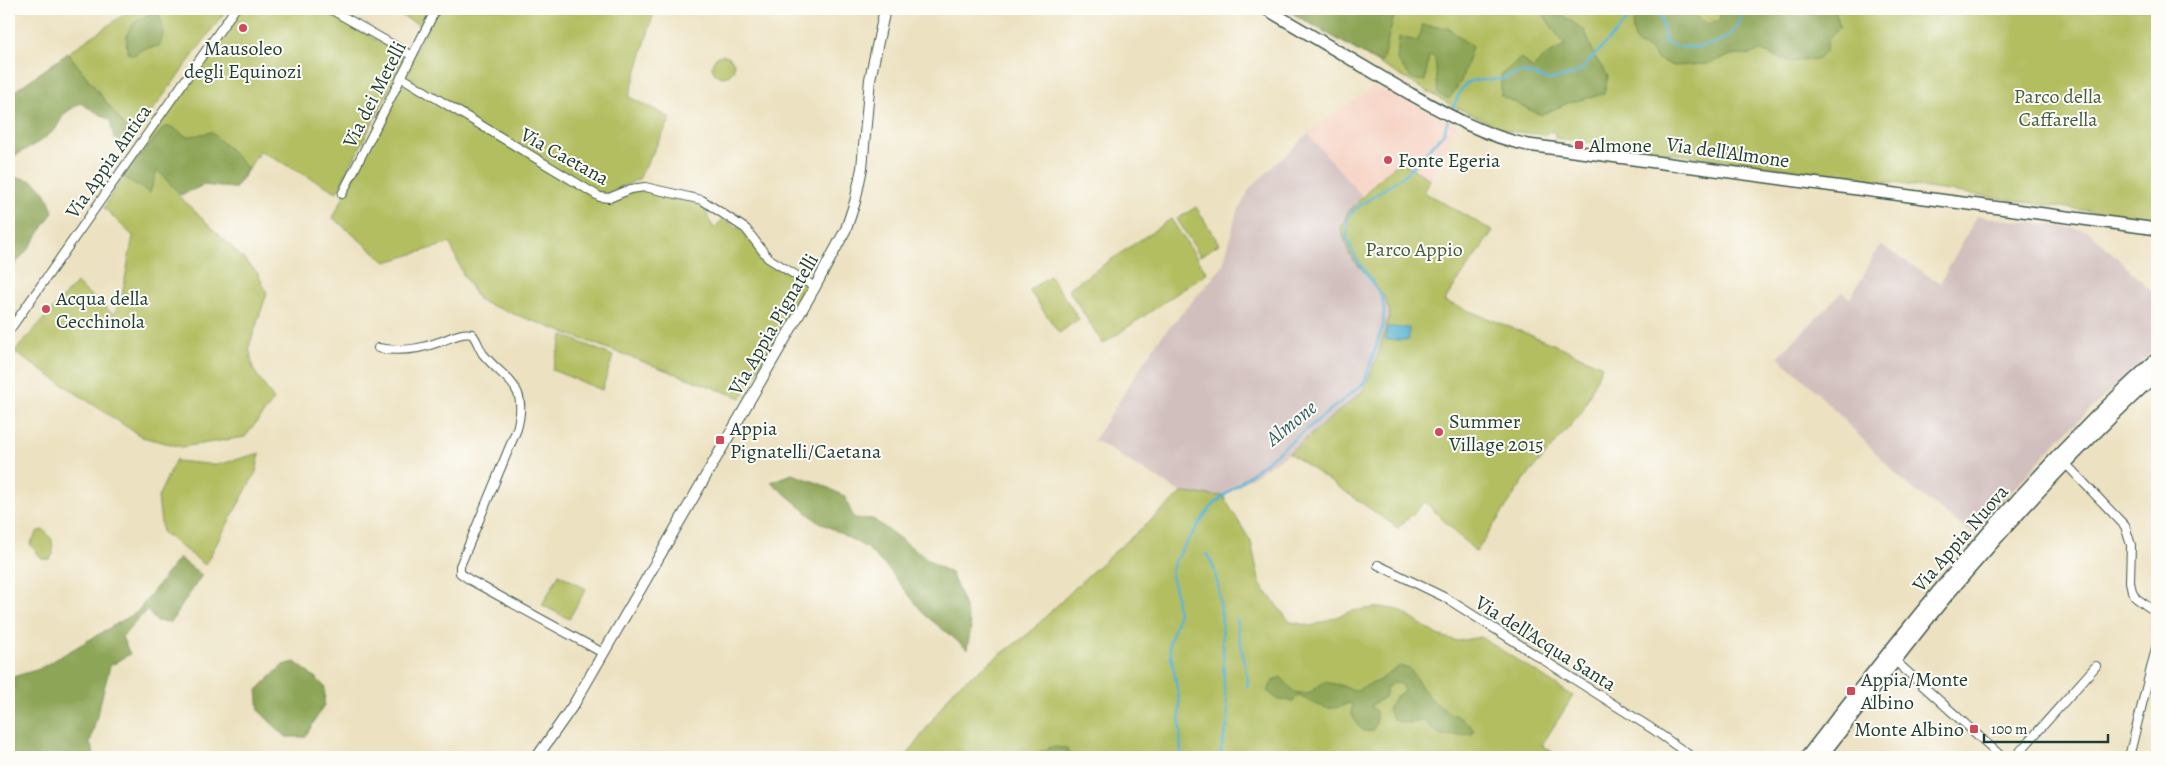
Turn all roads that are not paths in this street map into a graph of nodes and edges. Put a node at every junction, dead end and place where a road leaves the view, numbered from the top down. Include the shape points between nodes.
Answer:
1 (235, 9) edge
2 (330, 9) edge
3 (436, 9) edge
4 (885, 9) edge
5 (1266, 9) edge
6 (411, 55) junction
7 (401, 77) junction
8 (342, 194) dead end
9 (2157, 229) edge
10 (815, 286) junction
11 (9, 331) edge
12 (378, 348) dead end
13 (2157, 359) edge
14 (2157, 373) edge
15 (2066, 463) junction
16 (1378, 565) dead end
17 (2157, 613) edge
18 (2157, 644) edge
19 (604, 652) junction
20 (1891, 657) junction
21 (2096, 666) dead end
22 (537, 757) edge
23 (1692, 757) edge
24 (1807, 757) edge
25 (1820, 757) edge
26 (2002, 757) edge
27 (2015, 757) edge
28 (2129, 757) edge

1 - 11 street, Via Appia Antica
2 - 6 street
3 - 6 street, Via dei Metelli
4 - 10 street, Via Appia Pignatelli via 870,80 862,168 855,202 846,229
5 - 9 main road, Via dell'Almone via 1442,112 1485,133 1528,145
6 - 7 street, Via dei Metelli
7 - 8 street, Via dei Metelli
7 - 10 street, Via Caetana via 600,198 645,187 707,202 748,232 768,258
10 - 19 street, Via Appia Pignatelli
12 - 19 street via 410,350 464,332 472,334 482,352 509,379 522,406 520,418 460,566 460,573
13 - 20 main road, Via Appia Nuova via 2102,410 2002,517 1941,587
14 - 15 main road, Via Appia Nuova
15 - 17 street via 2125,526 2131,545 2132,591 2136,598
15 - 20 main road, Via Appia Nuova
16 - 23 street, Via dell'Acqua Santa via 1446,598
18 - 28 street
19 - 22 street, Via Appia Pignatelli
20 - 24 main road, Via Appia Nuova
20 - 25 main road, Via Appia Nuova
20 - 26 street
21 - 27 street

